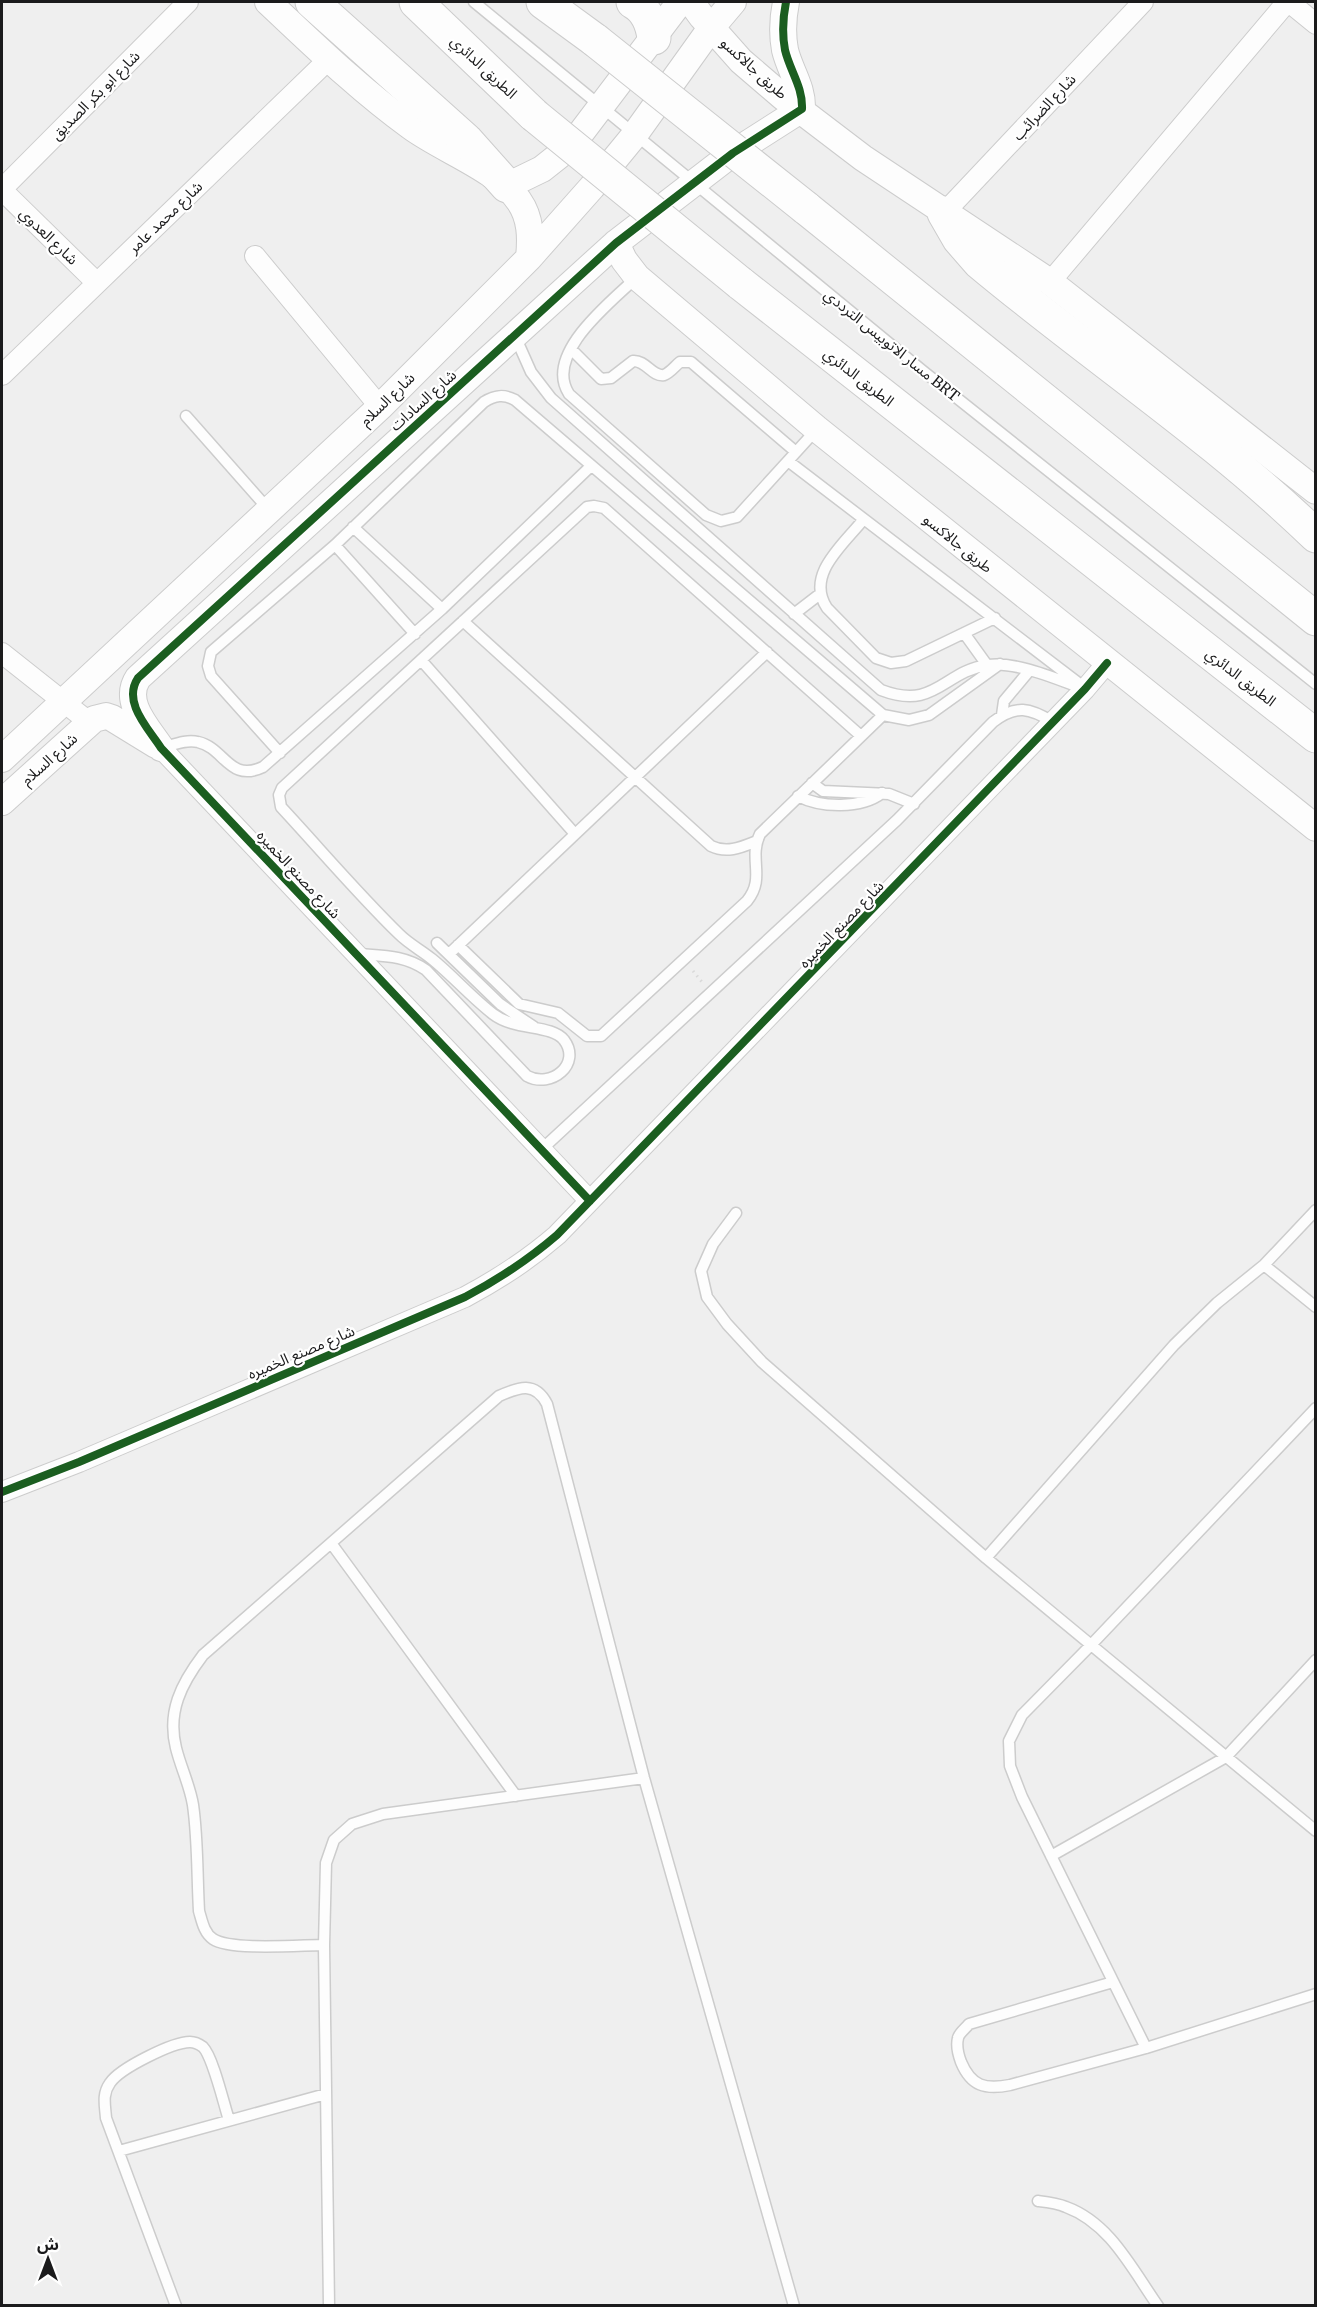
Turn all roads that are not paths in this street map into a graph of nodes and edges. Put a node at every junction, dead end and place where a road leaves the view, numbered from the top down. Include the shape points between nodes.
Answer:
1 (188, 2) edge
2 (268, 2) edge
3 (312, 2) edge
4 (416, 2) edge
5 (474, 2) edge
6 (543, 2) edge
7 (633, 2) edge
8 (680, 2) edge
9 (691, 2) edge
10 (733, 2) edge
11 (786, 2) edge
12 (1143, 2) edge
13 (1288, 2) edge
14 (1316, 24) edge
15 (711, 28) junction
16 (654, 38) junction
17 (329, 59) junction
18 (802, 110) junction
19 (507, 186) junction
20 (2, 190) edge
21 (945, 213) junction
22 (616, 243) junction
23 (255, 256) dead end
24 (529, 258) junction
25 (637, 277) junction
26 (1050, 282) junction
27 (97, 283) junction
28 (515, 336) junction
29 (571, 349) junction
30 (2, 375) edge
31 (380, 407) junction
32 (186, 416) dead end
33 (816, 429) junction
34 (796, 452) junction
35 (788, 461) junction
36 (591, 466) junction
37 (1316, 491) edge
38 (270, 510) junction
39 (863, 520) junction
40 (353, 527) junction
41 (1316, 536) edge
42 (335, 545) junction
43 (229, 548) junction
44 (820, 594) junction
45 (442, 609) junction
46 (212, 610) junction
47 (794, 614) junction
48 (995, 618) junction
49 (1316, 618) edge
50 (463, 621) junction
51 (964, 633) junction
52 (415, 634) junction
53 (2, 652) edge
54 (767, 652) junction
55 (421, 660) junction
56 (1107, 663) junction
57 (1000, 664) junction
58 (987, 665) junction
59 (1029, 671) junction
60 (1316, 684) edge
61 (1086, 688) junction
62 (64, 701) junction
63 (883, 715) junction
64 (1002, 715) junction
65 (89, 722) junction
66 (1053, 722) junction
67 (861, 736) junction
68 (1316, 736) edge
69 (161, 748) junction
70 (280, 753) junction
71 (2, 759) edge
72 (636, 776) junction
73 (812, 783) junction
74 (882, 793) junction
75 (798, 796) junction
76 (2, 802) edge
77 (914, 804) junction
78 (1316, 828) edge
79 (575, 834) junction
80 (757, 841) junction
81 (437, 943) dead end
82 (459, 945) junction
83 (356, 954) junction
84 (449, 954) junction
85 (485, 991) junction
86 (477, 999) junction
87 (538, 1029) junction
88 (541, 1150) junction
89 (590, 1201) junction
90 (1316, 1210) edge
91 (736, 1213) dead end
92 (1264, 1264) junction
93 (1316, 1308) edge
94 (1316, 1408) edge
95 (2, 1492) edge
96 (331, 1543) junction
97 (986, 1558) junction
98 (1091, 1645) junction
99 (1316, 1660) edge
100 (1226, 1757) junction
101 (644, 1778) junction
102 (516, 1796) junction
103 (1316, 1831) edge
104 (1051, 1856) junction
105 (324, 1945) junction
106 (1113, 1982) junction
107 (1316, 1994) edge
108 (1146, 2048) junction
109 (326, 2094) junction
110 (229, 2120) junction
111 (119, 2151) junction
112 (1038, 2201) dead end
113 (176, 2306) edge
114 (329, 2306) edge
115 (794, 2306) edge
116 (1158, 2306) edge

1 - 20 street, شارع ابو بكر الصديق
2 - 17 street
3 - 19 highway via 466,140
4 - 68 highway, الطريق الدائري, bridge via 534,115 740,284
5 - 60 lane, مسار الاتوبيس الترددي BRT via 923,371
6 - 49 highway, bridge
7 - 16 highway via 649,19
8 - 16 street
9 - 15 street, طريق جالاكسو
10 - 15 street, شارع السلام
11 - 18 street via 785,49 803,96
12 - 21 street, شارع الضرائب
13 - 14 street
13 - 26 street
15 - 18 street, طريق جالاكسو via 741,61
15 - 24 street, شارع السلام via 633,137
16 - 19 street via 571,146 542,169
17 - 19 street via 410,126
17 - 27 street, شارع محمد عامر
18 - 21 street, طريق جالاكسو via 863,158
18 - 22 street, شارع السادات via 733,153
19 - 24 street via 528,219
20 - 27 street, شارع العدوي
21 - 26 street, طريق جالاكسو
21 - 41 highway via 959,239 980,262 1203,437
22 - 25 street, طريق جالاكسو
22 - 28 street, شارع السادات
23 - 31 street
24 - 31 street, شارع السلام
25 - 29 lane via 586,326
25 - 33 street, طريق جالاكسو
26 - 37 street, طريق جالاكسو
27 - 30 street, شارع محمد عامر
28 - 46 street, شارع السادات
28 - 47 lane via 531,372 551,398
29 - 34 lane via 601,379 611,378 633,361 642,362 662,375 680,362 691,363
29 - 35 lane via 563,378 569,394 713,519 737,517
31 - 38 street, شارع السلام
32 - 38 lane
33 - 34 lane
33 - 56 street, طريق جالاكسو
34 - 35 lane
35 - 39 lane
36 - 40 lane via 515,400 496,396 484,402
36 - 45 lane
36 - 63 lane
38 - 43 street, شارع السلام
39 - 44 lane via 824,569
39 - 48 lane
40 - 42 lane
40 - 45 lane
42 - 52 lane
42 - 70 lane via 215,649 208,661 211,676
43 - 46 street
43 - 62 street, شارع السلام
44 - 47 lane
44 - 51 lane via 828,608 883,662 906,662
45 - 52 lane
46 - 69 street, شارع السادات via 134,684 135,707
47 - 58 lane via 881,690 898,696 926,694
48 - 51 lane
48 - 61 lane
50 - 54 lane via 581,511 594,506 604,508
50 - 55 lane
50 - 72 lane
51 - 58 lane
52 - 70 lane
53 - 62 street
54 - 67 lane
54 - 72 lane
55 - 79 lane
55 - 86 lane via 282,788 279,801 400,936
56 - 61 street, شارع مصنع الخميره
56 - 78 street, طريق جالاكسو
57 - 58 lane
57 - 59 lane
57 - 63 lane via 929,715 909,720
59 - 61 lane
59 - 64 lane via 1004,701
61 - 66 street, شارع مصنع الخميره
62 - 65 street
62 - 71 street, شارع السلام
63 - 67 lane
64 - 66 lane via 1025,710
64 - 77 lane
65 - 69 street, شارع السلام via 100,716 112,718
65 - 76 street, شارع السلام
66 - 89 street, شارع مصنع الخميره
67 - 73 lane
69 - 70 lane via 196,742 243,771 263,767
69 - 83 street, شارع مصنع الخميره
72 - 79 lane
72 - 80 lane via 711,846 723,850
73 - 74 lane via 830,792
73 - 75 lane
74 - 75 lane via 853,804 822,804
74 - 77 lane
75 - 80 lane
77 - 88 lane
79 - 82 lane
80 - 82 lane via 758,881 752,895 606,1033 591,1037 558,1013 519,1004
81 - 84 lane
82 - 84 lane
83 - 87 lane via 398,957 418,964 527,1076 548,1080 566,1066 568,1050 555,1033
83 - 88 street, شارع مصنع الخميره
84 - 85 lane
85 - 86 lane
85 - 87 lane
86 - 87 lane via 501,1020
88 - 89 street, شارع مصنع الخميره
89 - 95 street, شارع مصنع الخميره via 529,1259 465,1297
90 - 92 lane
91 - 97 lane via 713,1244 701,1271 707,1297 762,1362
92 - 93 lane
92 - 97 lane via 1174,1345
94 - 98 lane
96 - 101 lane via 499,1396 526,1387 537,1390 547,1404
96 - 102 lane
96 - 105 lane via 203,1656 186,1677 176,1701 173,1724 175,1747 193,1804 203,1927 214,1940 232,1946
97 - 98 lane
98 - 100 lane
98 - 104 lane via 1022,1715 1009,1741 1010,1766
99 - 100 lane
100 - 103 lane
100 - 104 lane
101 - 102 lane
101 - 115 lane
102 - 105 lane via 383,1814 352,1824 334,1840 326,1863
104 - 106 lane
105 - 109 lane
106 - 108 lane
106 - 108 lane via 969,2024 958,2037 957,2052 966,2074 980,2085 994,2088
107 - 108 lane
109 - 110 lane
109 - 114 lane
110 - 111 lane
110 - 111 lane via 204,2048 194,2042 178,2043 128,2067 110,2082 103,2098
111 - 113 lane
112 - 116 lane via 1064,2206 1108,2234

